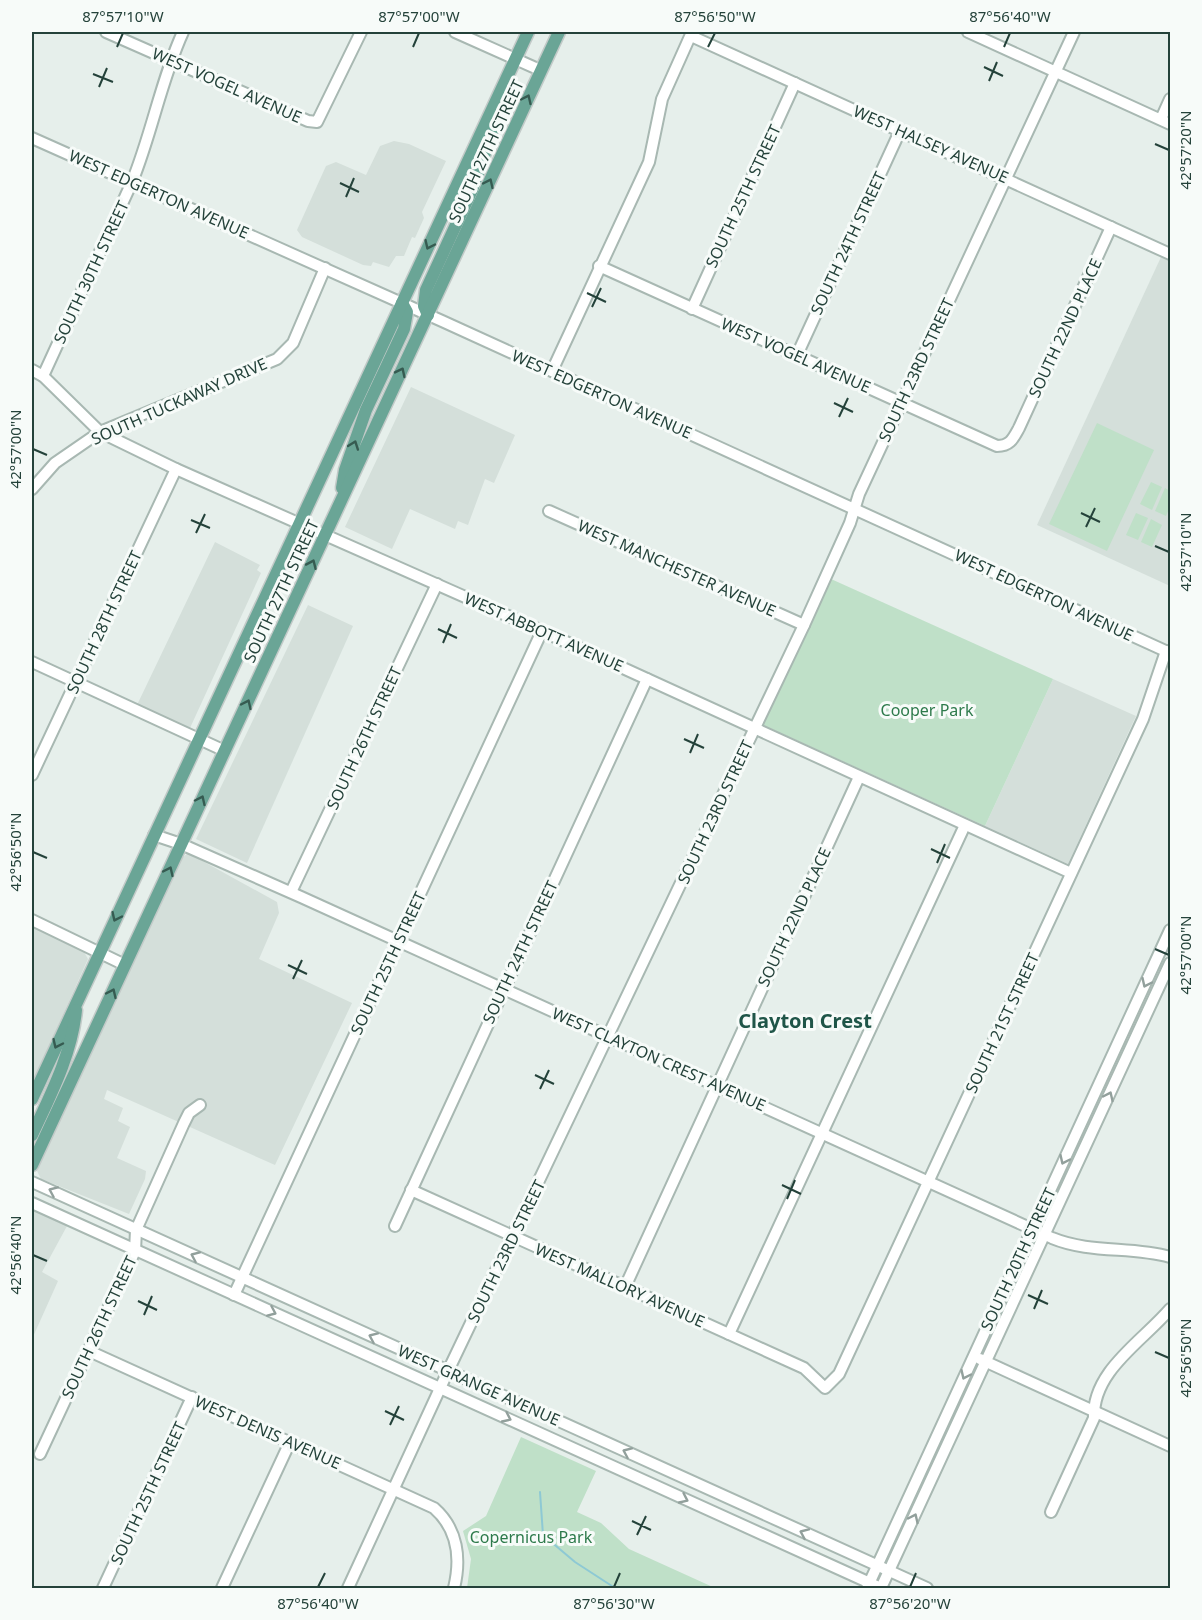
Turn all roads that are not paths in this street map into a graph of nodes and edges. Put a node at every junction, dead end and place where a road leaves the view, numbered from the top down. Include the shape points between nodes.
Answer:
1 (106, 32) edge
2 (183, 32) edge
3 (362, 32) edge
4 (455, 32) edge
5 (528, 32) edge
6 (559, 32) edge
7 (968, 32) edge
8 (1074, 32) edge
9 (691, 34) edge
10 (515, 58) junction
11 (170, 60) junction
12 (540, 70) junction
13 (1056, 71) junction
14 (795, 83) junction
15 (498, 96) junction
16 (1170, 99) edge
17 (1166, 122) edge
18 (900, 131) junction
19 (32, 138) edge
20 (1006, 178) junction
21 (132, 182) junction
22 (1112, 227) junction
23 (1170, 254) edge
24 (599, 266) junction
25 (325, 268) junction
26 (402, 303) junction
27 (692, 309) junction
28 (428, 315) junction
29 (797, 355) junction
30 (32, 370) edge
31 (552, 370) junction
32 (43, 376) junction
33 (900, 403) junction
34 (1019, 428) joint
35 (100, 432) junction
36 (176, 469) junction
37 (32, 489) edge
38 (340, 501) junction
39 (854, 509) junction
40 (549, 512) dead end
41 (300, 524) junction
42 (326, 534) junction
43 (437, 584) junction
44 (804, 625) junction
45 (542, 631) junction
46 (1168, 652) edge
47 (32, 662) edge
48 (647, 679) junction
49 (75, 681) junction
50 (754, 729) junction
51 (199, 739) junction
52 (225, 751) junction
53 (32, 775) edge
54 (859, 777) junction
55 (965, 825) junction
56 (154, 835) junction
57 (182, 844) junction
58 (1071, 873) junction
59 (291, 892) junction
60 (32, 920) edge
61 (1170, 930) edge
62 (398, 942) junction
63 (99, 953) junction
64 (1170, 963) edge
65 (125, 965) junction
66 (503, 989) junction
67 (78, 1000) junction
68 (610, 1036) junction
69 (716, 1085) junction
70 (32, 1099) edge
71 (200, 1105) dead end
72 (821, 1134) junction
73 (32, 1136) edge
74 (32, 1165) edge
75 (929, 1181) junction
76 (32, 1182) edge
77 (411, 1190) junction
78 (74, 1201) junction
79 (32, 1203) edge
80 (65, 1219) junction
81 (395, 1226) dead end
82 (1032, 1229) junction
83 (136, 1230) junction
84 (1045, 1235) junction
85 (513, 1237) junction
86 (135, 1251) junction
87 (1170, 1257) edge
88 (242, 1278) junction
89 (625, 1287) junction
90 (234, 1295) junction
91 (1170, 1309) edge
92 (729, 1334) junction
93 (399, 1349) junction
94 (89, 1351) junction
95 (974, 1356) junction
96 (986, 1362) junction
97 (391, 1365) junction
98 (448, 1371) junction
99 (441, 1388) junction
100 (825, 1388) joint
101 (494, 1392) junction
102 (192, 1397) junction
103 (486, 1408) junction
104 (1094, 1411) junction
105 (291, 1442) junction
106 (1170, 1446) edge
107 (40, 1454) dead end
108 (665, 1469) junction
109 (657, 1486) junction
110 (393, 1488) junction
111 (1051, 1512) dead end
112 (831, 1545) junction
113 (823, 1562) junction
114 (877, 1566) junction
115 (889, 1571) junction
116 (868, 1586) edge
117 (103, 1588) edge
118 (222, 1588) edge
119 (348, 1588) edge
120 (454, 1588) edge
121 (881, 1588) edge
122 (927, 1588) edge

1 - 11 street, WEST VOGEL AVENUE
2 - 11 street, SOUTH 30TH STREET
3 - 11 street, WEST VOGEL AVENUE via 317,122
4 - 10 street
5 - 10 main road, SOUTH 27TH STREET
6 - 12 main road, SOUTH 27TH STREET
7 - 13 street
8 - 13 street, SOUTH 23RD STREET
9 - 14 street, WEST HALSEY AVENUE
9 - 24 street via 662,99 649,162
10 - 12 street
10 - 15 main road, SOUTH 27TH STREET
11 - 21 street, SOUTH 30TH STREET
28 -> 12 main road, SOUTH 27TH STREET
13 - 17 street
13 - 20 street, SOUTH 23RD STREET
14 - 18 street, WEST HALSEY AVENUE
14 - 27 street, SOUTH 25TH STREET
15 -> 26 main road, SOUTH 27TH STREET
15 - 28 main road via 496,121 472,190 426,290 424,306
16 - 17 street
18 - 20 street, WEST HALSEY AVENUE
18 - 29 street, SOUTH 24TH STREET
19 - 21 street, WEST EDGERTON AVENUE
20 - 22 street, WEST HALSEY AVENUE
20 - 33 street, SOUTH 23RD STREET
21 - 25 street, WEST EDGERTON AVENUE
21 - 32 street, SOUTH 30TH STREET
22 - 23 street, WEST HALSEY AVENUE
22 - 34 street, SOUTH 22ND PLACE
24 - 27 street, WEST VOGEL AVENUE
24 - 31 street
25 - 26 street, WEST EDGERTON AVENUE
25 - 35 street, SOUTH TUCKAWAY DRIVE via 293,343 276,359
26 - 28 street, WEST EDGERTON AVENUE
38 -> 26 main road via 345,470 366,410 404,328 406,312
26 - 41 main road, SOUTH 27TH STREET
27 - 29 street, WEST VOGEL AVENUE
28 - 31 street, WEST EDGERTON AVENUE
38 -> 28 main road, SOUTH 27TH STREET
29 - 33 street, WEST VOGEL AVENUE
30 - 32 street, WEST ABBOTT AVENUE
31 - 39 street, WEST EDGERTON AVENUE
32 - 35 street, WEST ABBOTT AVENUE
33 - 34 street, WEST VOGEL AVENUE via 997,446 1006,446
33 - 39 street, SOUTH 23RD STREET
35 - 36 street, WEST ABBOTT AVENUE
35 - 37 street, SOUTH TUCKAWAY DRIVE via 55,463
36 - 41 street, WEST ABBOTT AVENUE
36 - 49 street, SOUTH 28TH STREET
38 - 42 main road, SOUTH 27TH STREET
39 - 44 street, SOUTH 23RD STREET
39 - 46 street, WEST EDGERTON AVENUE
40 - 44 street, WEST MANCHESTER AVENUE
41 - 42 street, WEST ABBOTT AVENUE
41 - 51 main road, SOUTH 27TH STREET
42 - 43 street, WEST ABBOTT AVENUE
52 -> 42 main road, SOUTH 27TH STREET
43 - 45 street, WEST ABBOTT AVENUE
43 - 59 street, SOUTH 26TH STREET
44 - 50 street, SOUTH 23RD STREET
45 - 48 street, WEST ABBOTT AVENUE
45 - 62 street, SOUTH 25TH STREET
46 - 58 street, SOUTH 21ST STREET via 1143,719
47 - 49 street
48 - 50 street, WEST ABBOTT AVENUE
48 - 66 street, SOUTH 24TH STREET
49 - 51 street
49 - 53 street, SOUTH 28TH STREET
50 - 54 street, WEST ABBOTT AVENUE
50 - 68 street, SOUTH 23RD STREET
51 - 52 street
51 - 56 main road, SOUTH 27TH STREET
57 -> 52 main road, SOUTH 27TH STREET
54 - 55 street, WEST ABBOTT AVENUE
54 - 69 street, SOUTH 22ND PLACE
55 - 58 street, WEST ABBOTT AVENUE
55 - 72 street
56 - 57 street, WEST CLAYTON CREST AVENUE
56 -> 63 main road, SOUTH 27TH STREET
57 - 59 street, WEST CLAYTON CREST AVENUE
65 -> 57 main road, SOUTH 27TH STREET
58 - 75 street, SOUTH 21ST STREET
59 - 62 street, WEST CLAYTON CREST AVENUE
60 - 63 street
61 -> 82 street, SOUTH 20TH STREET
62 - 66 street, WEST CLAYTON CREST AVENUE
62 - 88 street, SOUTH 25TH STREET
63 - 65 street
63 - 67 main road, SOUTH 27TH STREET
84 -> 64 street, SOUTH 20TH STREET
74 -> 65 main road, SOUTH 27TH STREET
66 - 68 street, WEST CLAYTON CREST AVENUE
66 - 77 street, SOUTH 24TH STREET
67 -> 70 main road, SOUTH 27TH STREET
67 - 73 main road via 71,1040
68 - 69 street, WEST CLAYTON CREST AVENUE
68 - 85 street, SOUTH 23RD STREET
69 - 72 street, WEST CLAYTON CREST AVENUE
69 - 89 street, SOUTH 22ND PLACE
71 - 83 street, SOUTH 26TH STREET via 189,1113
72 - 75 street, WEST CLAYTON CREST AVENUE
72 - 92 street
75 - 82 street, WEST CLAYTON CREST AVENUE
75 - 100 street, SOUTH 21ST STREET via 839,1374
78 -> 76 street, WEST GRANGE AVENUE
77 - 81 street, SOUTH 24TH STREET
77 - 85 street, WEST MALLORY AVENUE
78 - 80 street
78 - 83 street, WEST GRANGE AVENUE
79 - 80 street, WEST GRANGE AVENUE
80 - 86 street, WEST GRANGE AVENUE
82 - 84 street, WEST CLAYTON CREST AVENUE
82 - 95 street, SOUTH 20TH STREET
83 - 86 street, SOUTH 26TH STREET
88 -> 83 street, WEST GRANGE AVENUE
84 - 87 street, WEST CLAYTON CREST AVENUE via 1086,1249 1144,1251
84 - 96 street, SOUTH 20TH STREET
85 - 89 street, WEST MALLORY AVENUE
85 - 98 street, SOUTH 23RD STREET
86 - 90 street, WEST GRANGE AVENUE
86 - 94 street, SOUTH 26TH STREET
88 - 90 street, SOUTH 25TH STREET
93 -> 88 street, WEST GRANGE AVENUE
89 - 92 street, WEST MALLORY AVENUE
90 -> 97 street, WEST GRANGE AVENUE
91 - 104 street via 1116,1365 1094,1403
92 - 100 street, WEST MALLORY AVENUE via 804,1368
93 - 97 street
93 - 98 street, WEST GRANGE AVENUE
94 - 102 street, WEST DENIS AVENUE
94 - 107 street, SOUTH 26TH STREET
95 - 96 street
95 -> 114 street, SOUTH 20TH STREET
96 - 104 street
115 -> 96 street, SOUTH 20TH STREET
97 - 99 street, WEST GRANGE AVENUE
98 - 99 street, SOUTH 23RD STREET
98 - 101 street, WEST GRANGE AVENUE
99 - 103 street, WEST GRANGE AVENUE
99 - 110 street, SOUTH 23RD STREET
101 - 103 street
108 -> 101 street, WEST GRANGE AVENUE
102 - 105 street, WEST DENIS AVENUE
102 - 117 street, SOUTH 25TH STREET
103 -> 109 street, WEST GRANGE AVENUE
104 - 106 street
104 - 111 street
105 - 110 street, WEST DENIS AVENUE
105 - 118 street
108 - 109 street
112 -> 108 street, WEST GRANGE AVENUE
109 -> 113 street, WEST GRANGE AVENUE
110 - 119 street, SOUTH 23RD STREET
110 - 120 street, WEST DENIS AVENUE via 444,1516 459,1557
112 - 113 street
112 - 114 street, WEST GRANGE AVENUE
113 - 116 street, WEST GRANGE AVENUE
114 - 115 street, WEST GRANGE AVENUE
114 - 116 street, SOUTH 20TH STREET
115 - 121 street, SOUTH 20TH STREET
115 - 122 street, WEST GRANGE AVENUE
116 - 121 street, WEST GRANGE AVENUE

